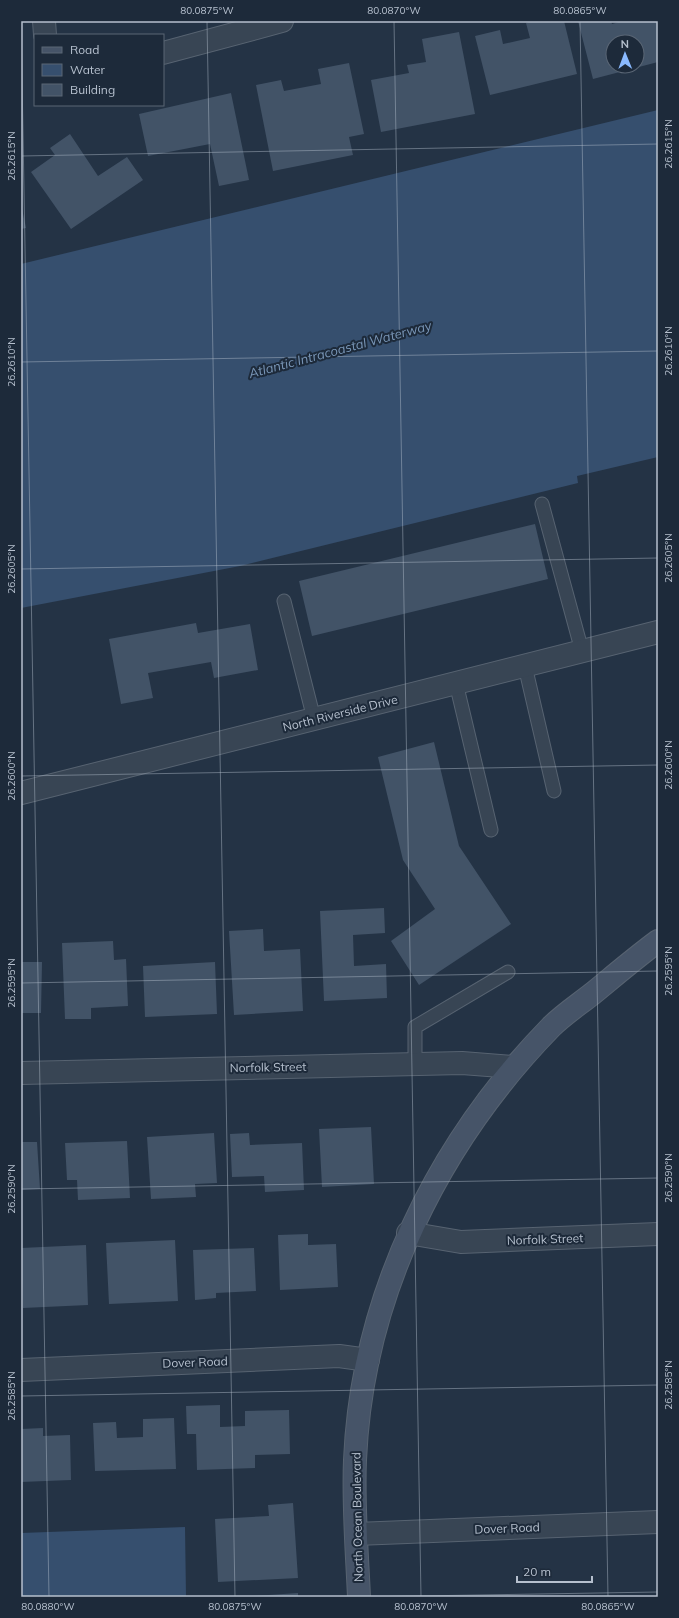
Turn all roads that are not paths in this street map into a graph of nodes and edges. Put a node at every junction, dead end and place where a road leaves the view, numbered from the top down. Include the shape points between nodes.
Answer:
1 (44, 21) edge
2 (282, 21) edge
3 (45, 34) edge
4 (164, 53) edge
5 (542, 504) dead end
6 (284, 601) dead end
7 (658, 632) edge
8 (582, 651) junction
9 (525, 666) junction
10 (456, 683) junction
11 (314, 719) junction
12 (554, 790) dead end
13 (21, 793) edge
14 (491, 830) dead end
15 (656, 944) edge
16 (508, 972) dead end
17 (415, 1064) junction
18 (514, 1067) junction
19 (21, 1073) edge
20 (408, 1234) junction
21 (658, 1234) edge
22 (368, 1360) junction
23 (21, 1370) edge
24 (658, 1522) edge
25 (356, 1534) junction
26 (359, 1597) edge

1 - 3 street
2 - 4 street
5 - 8 lane
6 - 11 lane
7 - 8 street, North Riverside Drive
8 - 9 street, North Riverside Drive
9 - 10 street, North Riverside Drive
9 - 12 lane
10 - 11 street, North Riverside Drive
10 - 14 lane
11 - 13 street, North Riverside Drive
15 - 18 main road, North Ocean Boulevard via 552,1025
16 - 17 lane via 415,1027
17 - 18 street, Norfolk Street via 462,1063
17 - 19 street, Norfolk Street
18 - 20 main road, North Ocean Boulevard via 471,1123 436,1179
20 - 21 street, Norfolk Street via 461,1242
20 - 22 main road, North Ocean Boulevard via 387,1290
22 - 23 street, Dover Road via 339,1356
22 - 25 main road, North Ocean Boulevard via 355,1459
24 - 25 street, Dover Road
25 - 26 main road, North Ocean Boulevard

